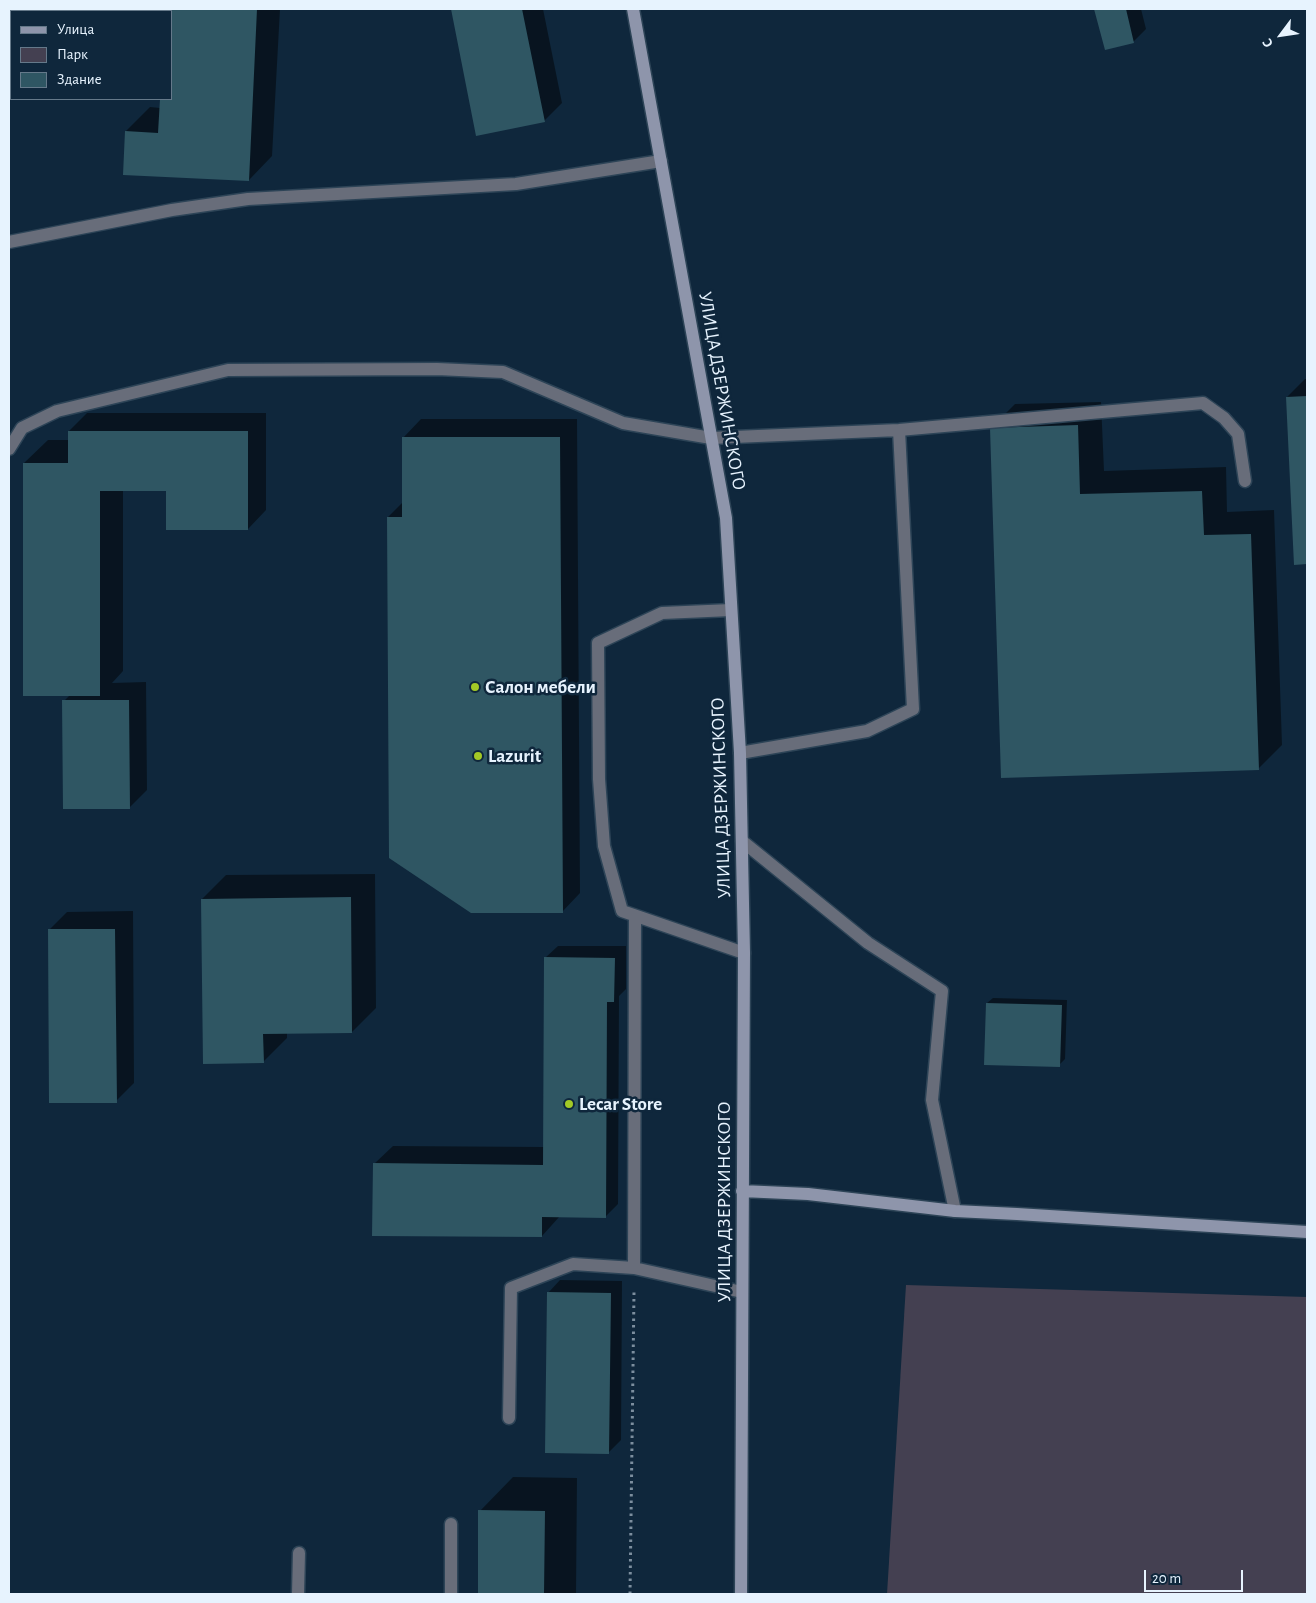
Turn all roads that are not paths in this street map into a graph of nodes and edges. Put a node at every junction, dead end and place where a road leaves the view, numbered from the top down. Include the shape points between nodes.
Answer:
1 (633, 9) edge
2 (661, 162) junction
3 (9, 242) edge
4 (899, 430) junction
5 (711, 438) junction
6 (9, 449) edge
7 (1245, 481) dead end
8 (732, 610) junction
9 (740, 752) junction
10 (742, 841) junction
11 (635, 916) junction
12 (744, 953) junction
13 (742, 1191) junction
14 (955, 1211) junction
15 (1307, 1232) edge
16 (634, 1268) junction
17 (742, 1292) junction
18 (509, 1418) dead end
19 (451, 1524) dead end
20 (299, 1553) dead end
21 (298, 1594) edge
22 (450, 1594) edge
23 (741, 1594) edge

1 - 2 main road, УЛИЦА ДЗЕРЖИНСКОГО
2 - 3 lane via 516,184 248,199 172,210
2 - 5 main road, УЛИЦА ДЗЕРЖИНСКОГО
4 - 5 lane
4 - 7 lane via 1203,403 1224,418 1238,434
4 - 9 lane via 912,709 867,731
5 - 6 lane via 623,423 503,372 436,369 228,370 57,411 22,428
5 - 8 main road, УЛИЦА ДЗЕРЖИНСКОГО via 726,518
8 - 9 main road, УЛИЦА ДЗЕРЖИНСКОГО
8 - 11 lane via 662,613 598,643 599,779 604,846 622,911
9 - 10 main road, УЛИЦА ДЗЕРЖИНСКОГО
10 - 12 main road, УЛИЦА ДЗЕРЖИНСКОГО
10 - 14 lane via 868,943 942,991 932,1100
11 - 12 lane
11 - 16 lane
12 - 13 main road, УЛИЦА ДЗЕРЖИНСКОГО
13 - 14 main road via 808,1194
13 - 17 main road, УЛИЦА ДЗЕРЖИНСКОГО
14 - 15 main road
16 - 17 lane
16 - 18 lane via 573,1264 511,1288
17 - 23 main road, УЛИЦА ДЗЕРЖИНСКОГО
19 - 22 lane
20 - 21 lane

